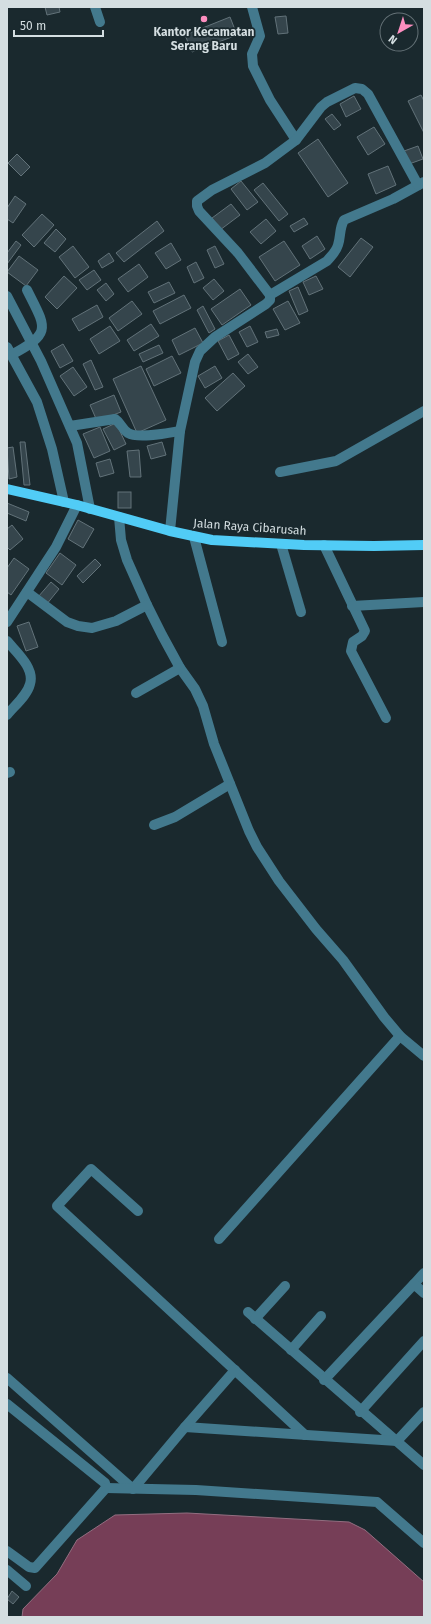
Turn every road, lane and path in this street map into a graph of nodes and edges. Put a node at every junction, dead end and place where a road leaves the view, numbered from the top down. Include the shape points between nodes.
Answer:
1 (95, 7) edge
2 (252, 7) edge
3 (100, 22) dead end
4 (296, 140) junction
5 (421, 184) edge
6 (28, 290) dead end
7 (7, 296) edge
8 (270, 296) junction
9 (32, 344) junction
10 (9, 351) edge
11 (424, 411) edge
12 (70, 426) junction
13 (180, 431) junction
14 (280, 472) dead end
15 (7, 489) edge
16 (64, 502) junction
17 (77, 505) junction
18 (90, 509) junction
19 (119, 517) junction
20 (170, 532) junction
21 (194, 537) junction
22 (281, 544) junction
23 (324, 545) junction
24 (424, 545) edge
25 (27, 592) junction
26 (424, 602) edge
27 (146, 605) junction
28 (352, 606) junction
29 (301, 612) dead end
30 (7, 622) edge
31 (7, 641) edge
32 (222, 642) dead end
33 (180, 668) junction
34 (136, 693) dead end
35 (7, 715) edge
36 (386, 718) dead end
37 (230, 784) junction
38 (154, 825) dead end
39 (400, 1036) junction
40 (424, 1056) edge
41 (138, 1211) dead end
42 (219, 1238) dead end
43 (424, 1273) edge
44 (414, 1284) junction
45 (285, 1286) dead end
46 (424, 1293) edge
47 (321, 1316) dead end
48 (424, 1341) edge
49 (291, 1350) junction
50 (235, 1370) junction
51 (7, 1378) edge
52 (324, 1380) junction
53 (7, 1404) edge
54 (360, 1412) junction
55 (424, 1412) edge
56 (185, 1427) junction
57 (305, 1435) junction
58 (397, 1442) junction
59 (424, 1465) edge
60 (106, 1488) junction
61 (133, 1489) junction
62 (424, 1543) edge
63 (7, 1551) edge
64 (7, 1570) edge
65 (26, 1586) dead end

1 - 3 street
2 - 4 street via 260,36 252,54 253,66 270,100
4 - 5 street via 327,102 355,88 362,89 368,94
4 - 8 street via 265,163 212,190 197,201 196,206 238,253
5 - 8 street via 344,220 334,254 327,261
6 - 9 street via 40,313 43,327
7 - 9 street
8 - 13 street via 266,304 214,337 200,350 192,371
9 - 10 street
9 - 12 street
10 - 16 street via 37,402 52,449
11 - 14 street via 336,461
12 - 13 street via 115,420 123,430 135,436
12 - 18 street via 77,443
13 - 20 street
15 - 16 main road, Jalan Raya Cibarusah
16 - 17 main road, Jalan Raya Cibarusah
17 - 18 main road, Jalan Raya Cibarusah
17 - 25 street via 56,547
18 - 19 main road, Jalan Raya Cibarusah
19 - 20 main road, Jalan Raya Cibarusah
19 - 27 street via 121,540 127,560
20 - 21 main road, Jalan Raya Cibarusah
21 - 22 main road, Jalan Raya Cibarusah
21 - 32 street
22 - 23 main road, Jalan Raya Cibarusah
22 - 29 street
23 - 24 main road, Jalan Raya Cibarusah
23 - 28 street
25 - 27 street via 67,622 92,628 116,621
25 - 30 street
26 - 28 street
27 - 33 street
28 - 36 street via 365,631 353,642 351,651
31 - 35 street via 27,666 31,678 23,696
33 - 34 street
33 - 37 street via 203,706 214,744
37 - 38 street via 175,817
37 - 39 street via 254,842 279,881
39 - 40 street
39 - 42 street
41 - 50 street via 91,1169 57,1206
43 - 44 street
44 - 46 street
44 - 52 street
45 - 49 street via 252,1316
47 - 49 street
48 - 54 street
49 - 52 street
50 - 56 street
50 - 57 street
51 - 61 street
52 - 54 street
53 - 60 street via 105,1484
54 - 58 street
55 - 58 street
56 - 57 street
56 - 61 street
57 - 58 street
58 - 59 street
60 - 61 street
60 - 63 street via 36,1568 29,1567
61 - 62 street via 196,1490 377,1502
64 - 65 street

